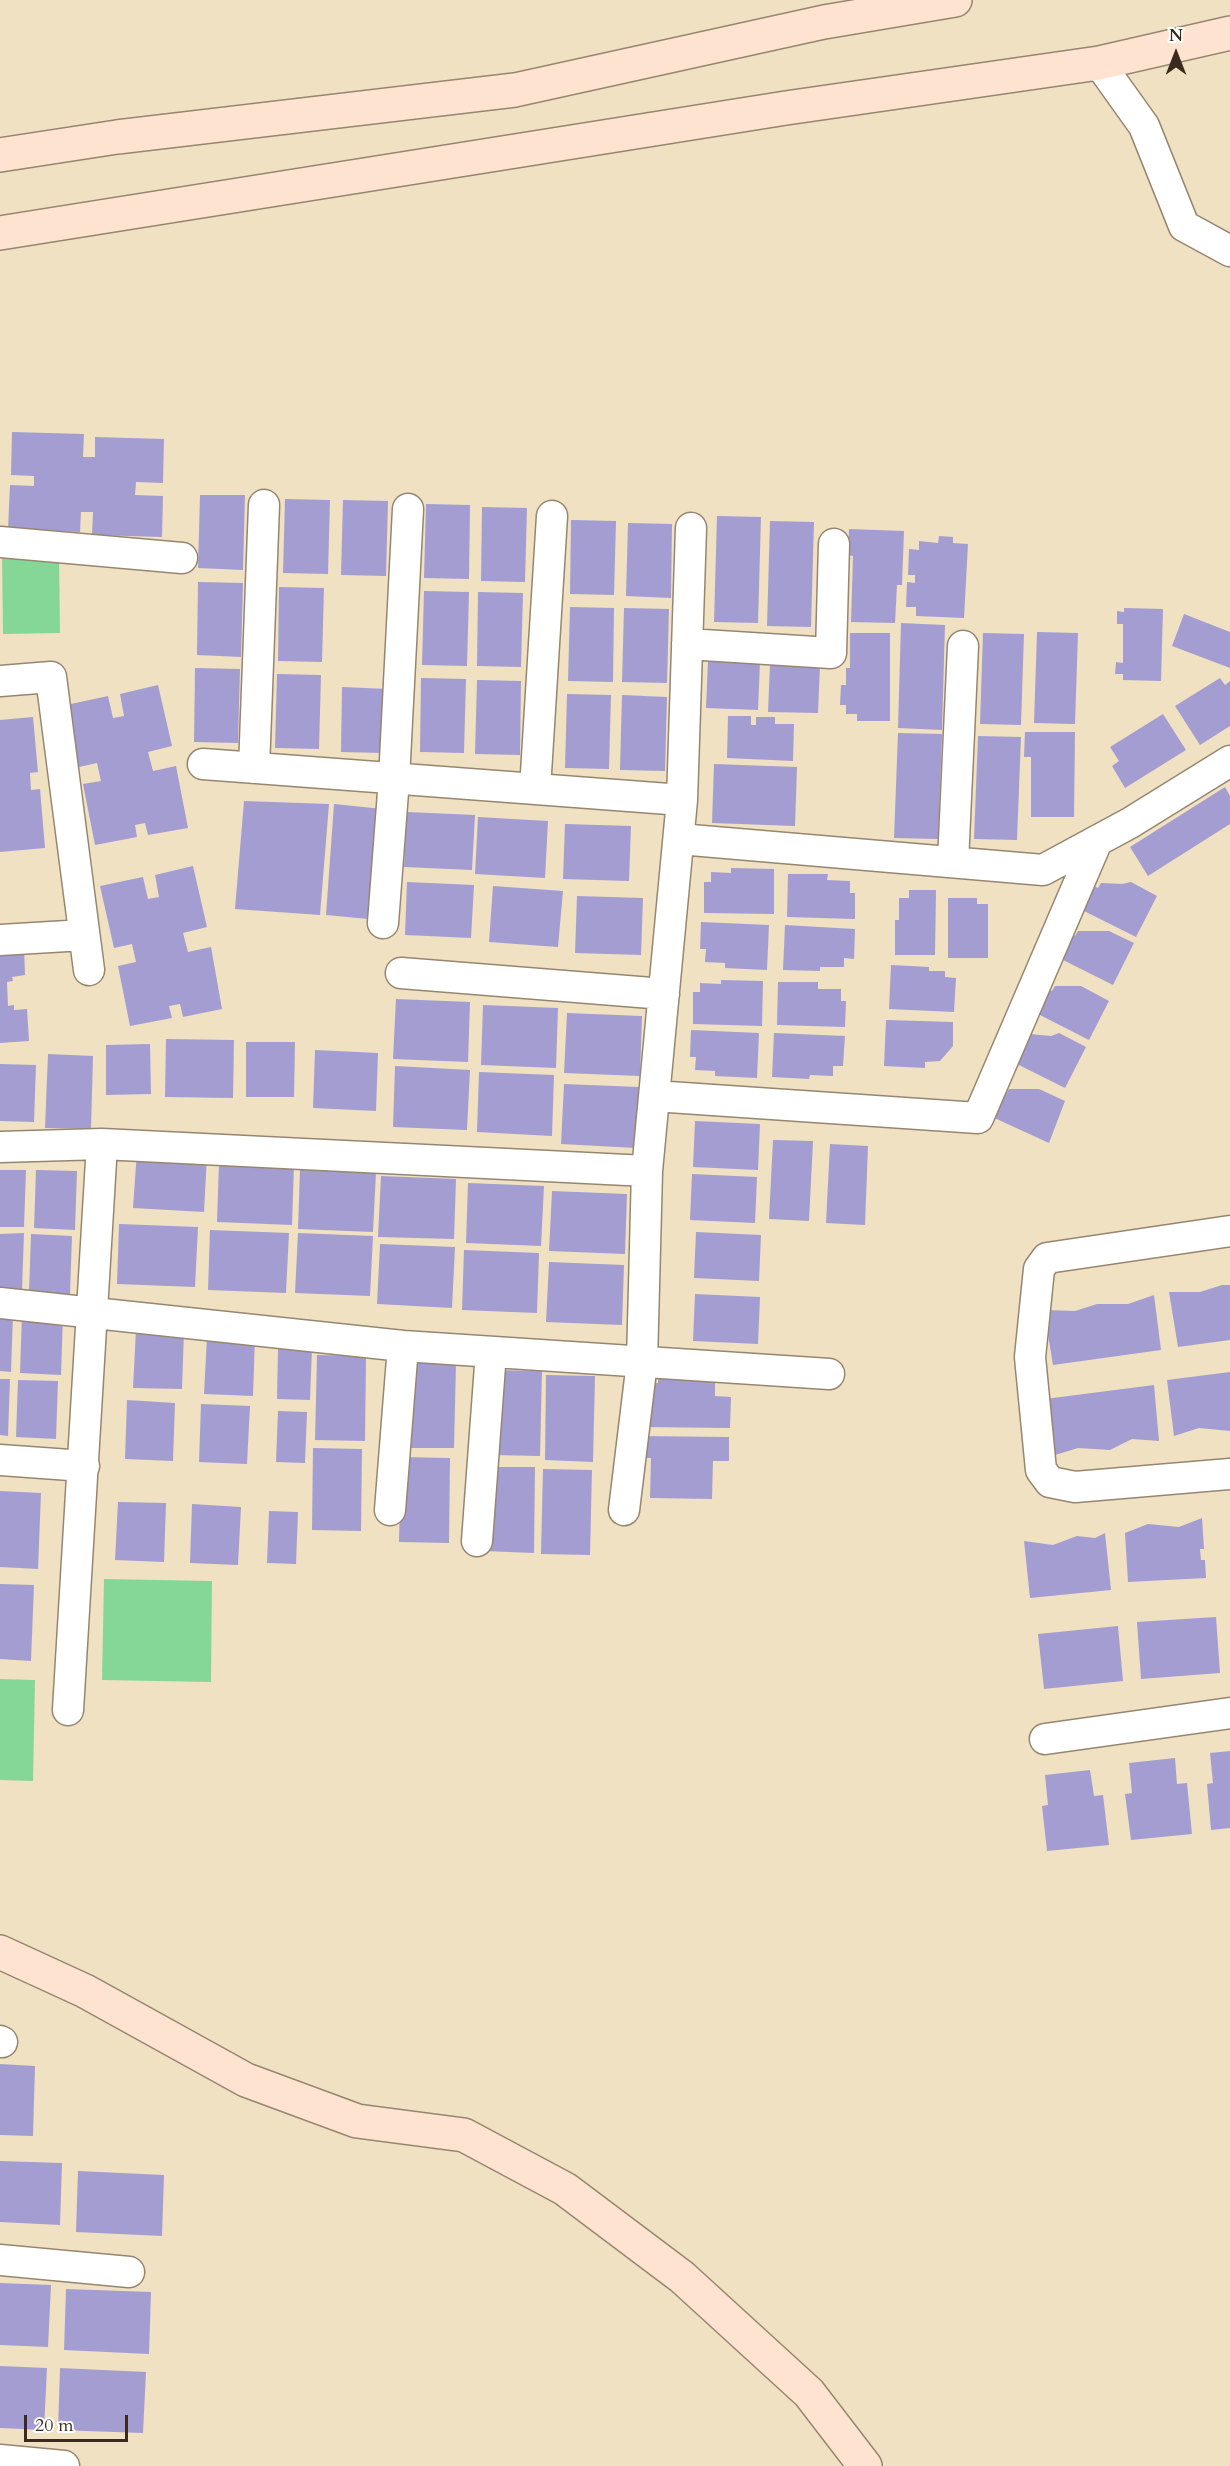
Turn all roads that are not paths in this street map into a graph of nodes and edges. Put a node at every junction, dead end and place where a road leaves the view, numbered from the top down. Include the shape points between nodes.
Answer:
1 (861, 0) edge
2 (956, 0) edge
3 (895, 9) junction
4 (1230, 33) edge
5 (1099, 63) junction
6 (0, 155) edge
7 (0, 232) edge
8 (1230, 250) edge
9 (264, 505) dead end
10 (408, 509) dead end
11 (552, 516) dead end
12 (691, 528) dead end
13 (0, 542) edge
14 (834, 544) dead end
15 (182, 558) dead end
16 (687, 644) junction
17 (963, 646) dead end
18 (0, 681) edge
19 (1230, 761) edge
20 (203, 764) dead end
21 (254, 768) junction
22 (394, 778) junction
23 (535, 789) junction
24 (682, 800) junction
25 (679, 839) junction
26 (1097, 841) junction
27 (953, 862) junction
28 (383, 923) dead end
29 (84, 935) junction
30 (0, 940) edge
31 (90, 970) dead end
32 (400, 973) dead end
33 (664, 994) junction
34 (654, 1096) junction
35 (102, 1144) junction
36 (0, 1147) edge
37 (648, 1171) junction
38 (1230, 1231) edge
39 (0, 1304) edge
40 (92, 1314) junction
41 (403, 1346) junction
42 (491, 1352) junction
43 (642, 1362) junction
44 (829, 1374) dead end
45 (0, 1460) edge
46 (84, 1466) junction
47 (1229, 1481) edge
48 (390, 1510) dead end
49 (624, 1510) dead end
50 (477, 1540) dead end
51 (68, 1710) dead end
52 (1230, 1713) edge
53 (1045, 1739) dead end
54 (0, 1952) edge
55 (0, 2260) edge
56 (129, 2272) dead end
57 (0, 2460) edge
58 (64, 2466) edge
59 (865, 2466) edge

1 - 3 street
2 - 3 street
3 - 6 street via 515,90 117,137
4 - 5 street
5 - 7 street via 786,108
5 - 8 street via 1144,126 1184,226
9 - 21 street
10 - 22 street
11 - 23 street
12 - 16 street
13 - 15 street
14 - 16 street via 831,652
16 - 24 street
17 - 27 street
18 - 29 street via 51,677
19 - 26 street
20 - 21 street
21 - 22 street
22 - 23 street
22 - 28 street
23 - 24 street
24 - 25 street
25 - 27 street
25 - 33 street
26 - 27 street via 1043,870
26 - 34 street via 978,1118
29 - 30 street
29 - 31 street
32 - 33 street
33 - 34 street
34 - 37 street
35 - 36 street
35 - 37 street
35 - 40 street
37 - 43 street
38 - 47 street via 1047,1258 1039,1269 1030,1357 1041,1470 1050,1482 1075,1487
39 - 40 street
40 - 41 street
40 - 46 street
41 - 42 street
41 - 48 street
42 - 43 street
42 - 50 street
43 - 44 street
43 - 49 street
45 - 46 street
46 - 51 street
52 - 53 street
54 - 59 street via 85,1991 246,2080 357,2121 464,2135 565,2189 682,2277 809,2393
55 - 56 street
57 - 58 street

